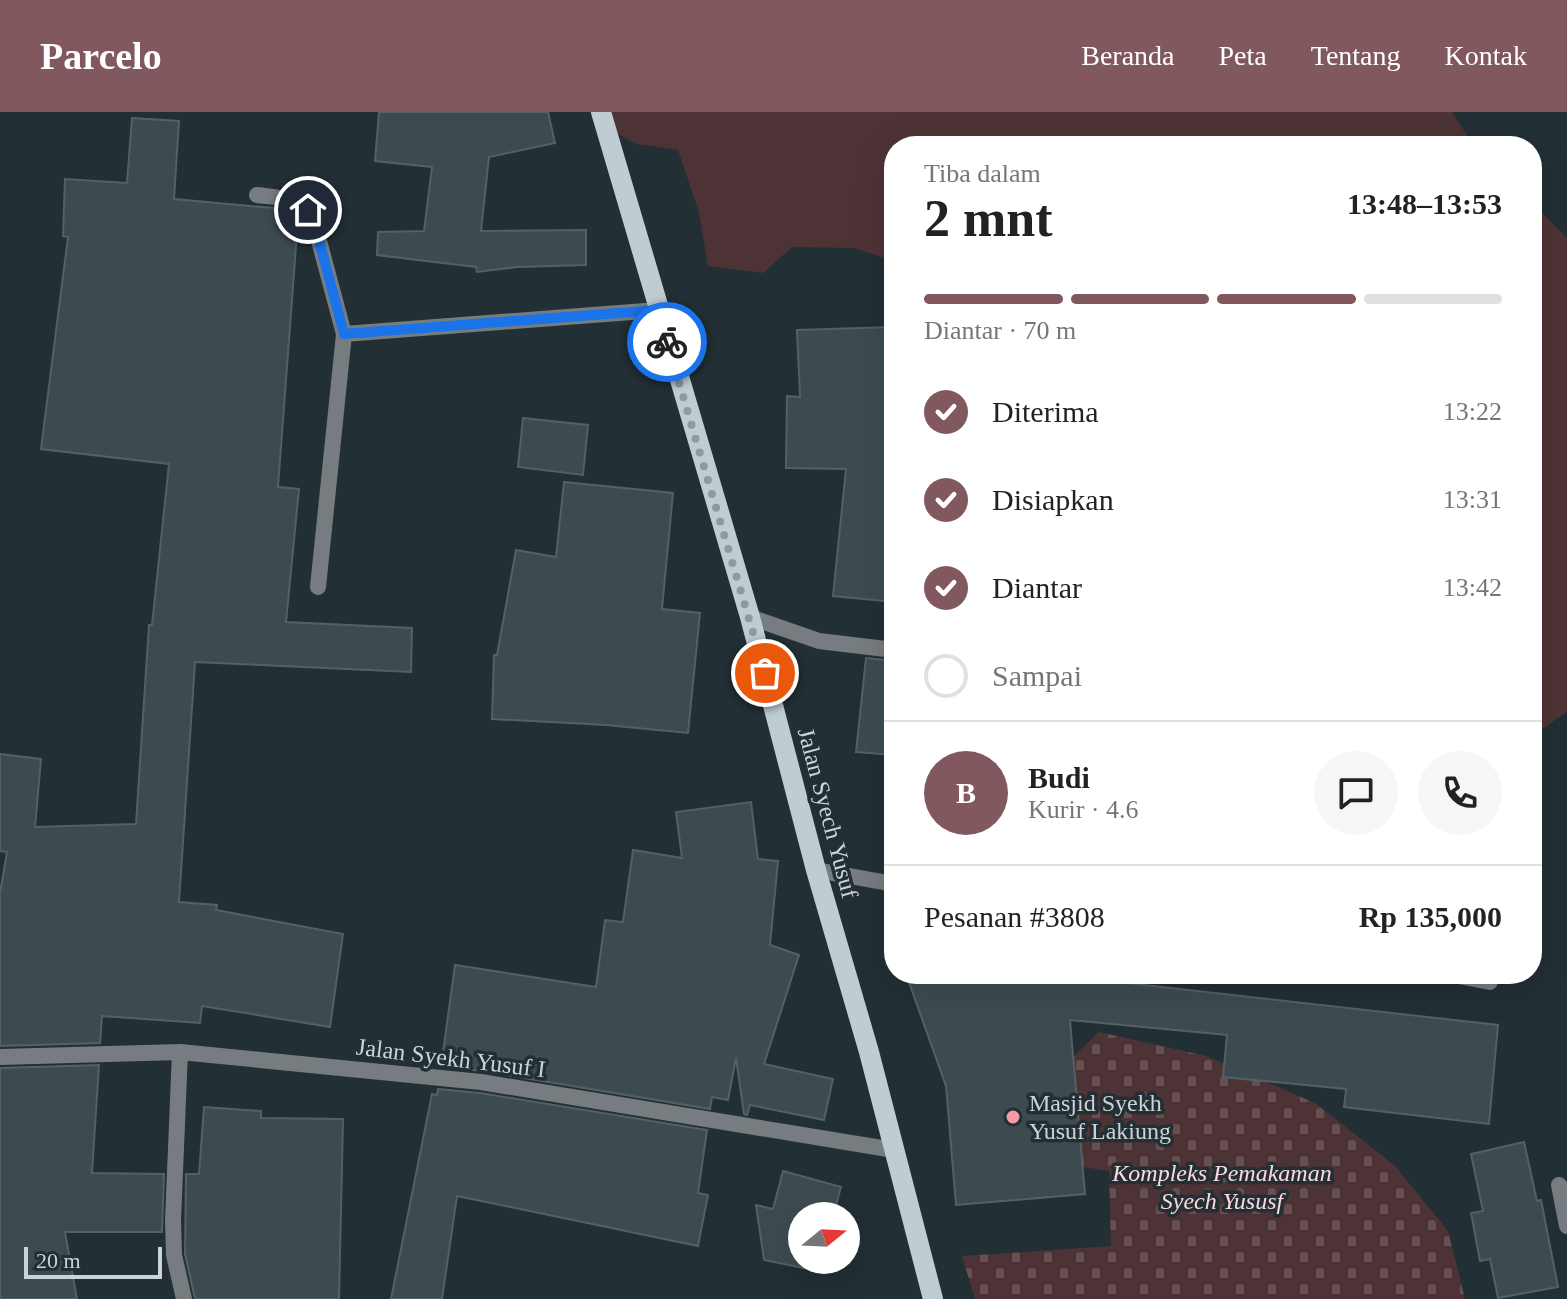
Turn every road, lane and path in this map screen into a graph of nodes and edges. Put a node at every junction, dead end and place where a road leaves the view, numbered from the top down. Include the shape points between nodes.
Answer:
1 (601, 112) edge
2 (257, 195) dead end
3 (658, 310) junction
4 (344, 334) junction
5 (318, 587) dead end
6 (750, 617) junction
7 (884, 649) edge
8 (816, 870) junction
9 (884, 882) edge
10 (180, 1052) junction
11 (0, 1057) edge
12 (894, 1150) junction
13 (1567, 1194) edge
14 (1567, 1226) edge
15 (184, 1299) edge
16 (933, 1299) edge

1 - 3 main road, Jalan Syech Yusuf
2 - 4 street via 290,199 308,210
3 - 4 street
3 - 6 main road, Jalan Syech Yusuf
4 - 5 street
6 - 7 street via 819,641
6 - 8 main road, Jalan Syech Yusuf
8 - 9 street
8 - 12 main road, Jalan Syech Yusuf
10 - 11 street, Jalan Syekh Yusuf I
10 - 12 street, Jalan Syekh Yusuf I via 481,1082
10 - 15 street via 173,1220
12 - 16 main road, Jalan Syech Yusuf
13 - 14 street via 1559,1185

